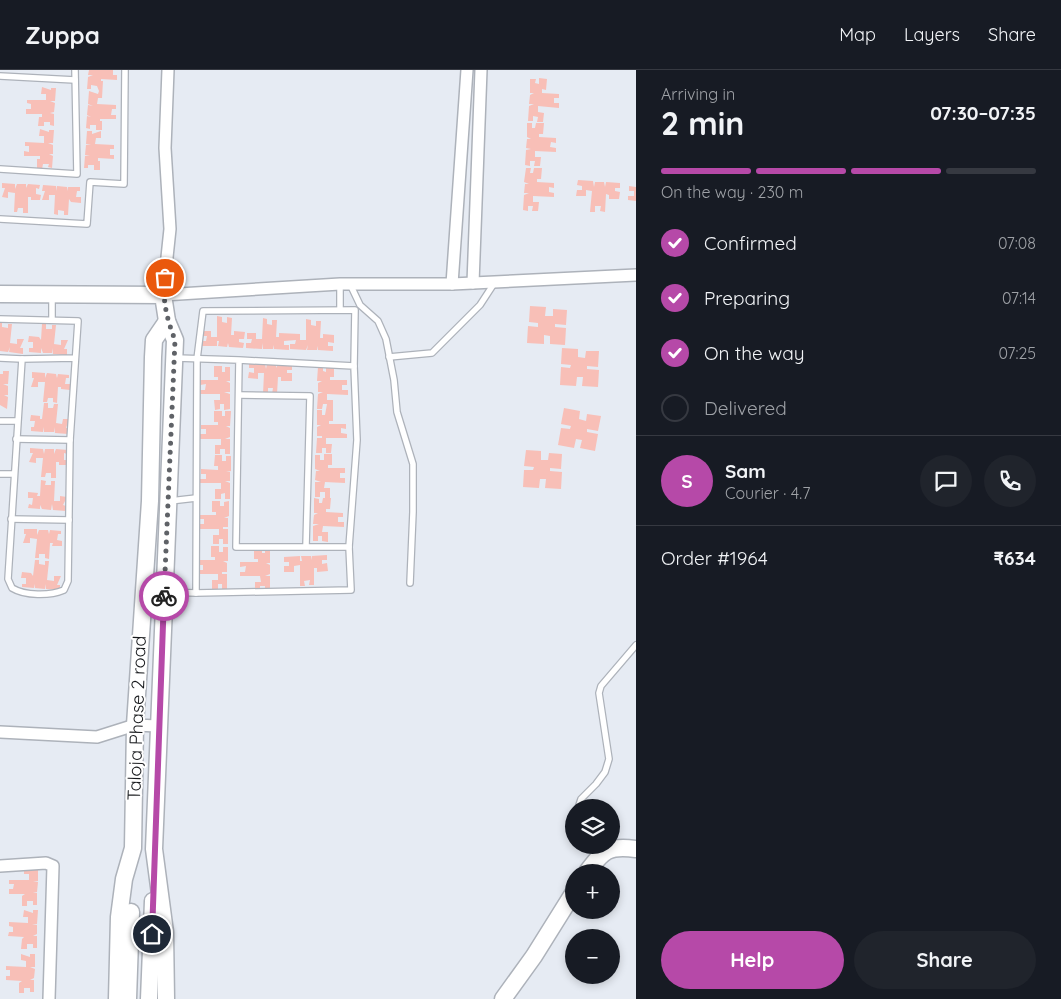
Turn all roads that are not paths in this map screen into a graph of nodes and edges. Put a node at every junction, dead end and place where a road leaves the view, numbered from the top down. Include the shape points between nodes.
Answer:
1 (76, 70) edge
2 (125, 70) edge
3 (168, 70) edge
4 (467, 70) edge
5 (481, 70) edge
6 (0, 76) edge
7 (75, 80) junction
8 (0, 169) edge
9 (0, 219) edge
10 (636, 275) edge
11 (495, 282) junction
12 (473, 283) junction
13 (345, 284) junction
14 (452, 284) junction
15 (52, 293) junction
16 (0, 294) edge
17 (163, 295) junction
18 (340, 310) junction
19 (0, 319) edge
20 (52, 320) junction
21 (167, 321) junction
22 (389, 357) junction
23 (0, 358) edge
24 (75, 358) junction
25 (174, 358) junction
26 (22, 359) junction
27 (197, 359) junction
28 (239, 360) junction
29 (354, 366) junction
30 (239, 395) junction
31 (0, 421) edge
32 (17, 422) junction
33 (16, 438) junction
34 (70, 440) junction
35 (0, 474) edge
36 (14, 474) junction
37 (196, 498) junction
38 (170, 501) junction
39 (11, 519) junction
40 (70, 520) junction
41 (306, 546) junction
42 (349, 546) junction
43 (410, 583) dead end
44 (164, 592) junction
45 (196, 593) junction
46 (636, 645) edge
47 (136, 725) junction
48 (158, 726) junction
49 (0, 732) edge
50 (581, 799) edge
51 (620, 845) edge
52 (133, 848) junction
53 (154, 849) junction
54 (636, 849) edge
55 (601, 854) edge
56 (593, 864) edge
57 (0, 866) edge
58 (565, 906) edge
59 (49, 999) edge
60 (117, 999) edge
61 (128, 999) edge
62 (149, 999) edge
63 (166, 999) edge
64 (503, 999) edge

1 - 7 lane
2 - 9 lane via 124,184 90,182 87,224
3 - 17 street via 165,148 170,229
4 - 14 street
5 - 12 street
6 - 7 lane
7 - 8 lane via 77,174
10 - 11 street
11 - 12 street
11 - 22 lane via 480,305 432,353
12 - 14 street
13 - 14 street
13 - 17 street
13 - 18 lane
13 - 22 lane via 360,305 378,321
15 - 16 street
15 - 17 street
15 - 20 lane
17 - 21 street, Taloja Phase 2 road
18 - 27 lane via 203,311
18 - 29 lane via 356,310
19 - 20 lane
20 - 24 lane via 78,321
21 - 25 street, Taloja Phase 2 road via 175,340
21 - 47 street, Taloja Phase 2 road via 154,340 150,502
22 - 43 lane via 397,412 413,464
23 - 26 lane
24 - 26 lane
24 - 34 lane
25 - 27 lane
25 - 38 street, Taloja Phase 2 road
26 - 32 lane
27 - 28 lane
27 - 37 lane
28 - 29 lane
28 - 30 lane
29 - 42 lane via 357,440
30 - 41 lane via 236,546
30 - 41 lane via 310,396
31 - 32 lane
32 - 33 lane
33 - 34 lane
33 - 36 lane
34 - 40 lane
35 - 36 lane
36 - 39 lane
37 - 38 lane
37 - 45 lane
38 - 44 street, Taloja Phase 2 road
39 - 40 lane
39 - 40 lane via 8,580 12,588 19,592 56,593 64,590 68,581
41 - 42 lane
42 - 45 lane via 351,590
44 - 45 lane
44 - 48 street, Taloja Phase 2 road
46 - 50 lane via 600,686 609,759 600,778
47 - 48 street
47 - 49 street via 97,737
47 - 52 street, Taloja Phase 2 road
48 - 53 street, Taloja Phase 2 road
51 - 54 street
52 - 60 street, Taloja Phase 2 road via 124,879 119,917
52 - 61 street
53 - 62 street
53 - 63 street, Taloja Phase 2 road via 164,932
55 - 56 street
57 - 59 street via 46,863 53,866
58 - 64 street

